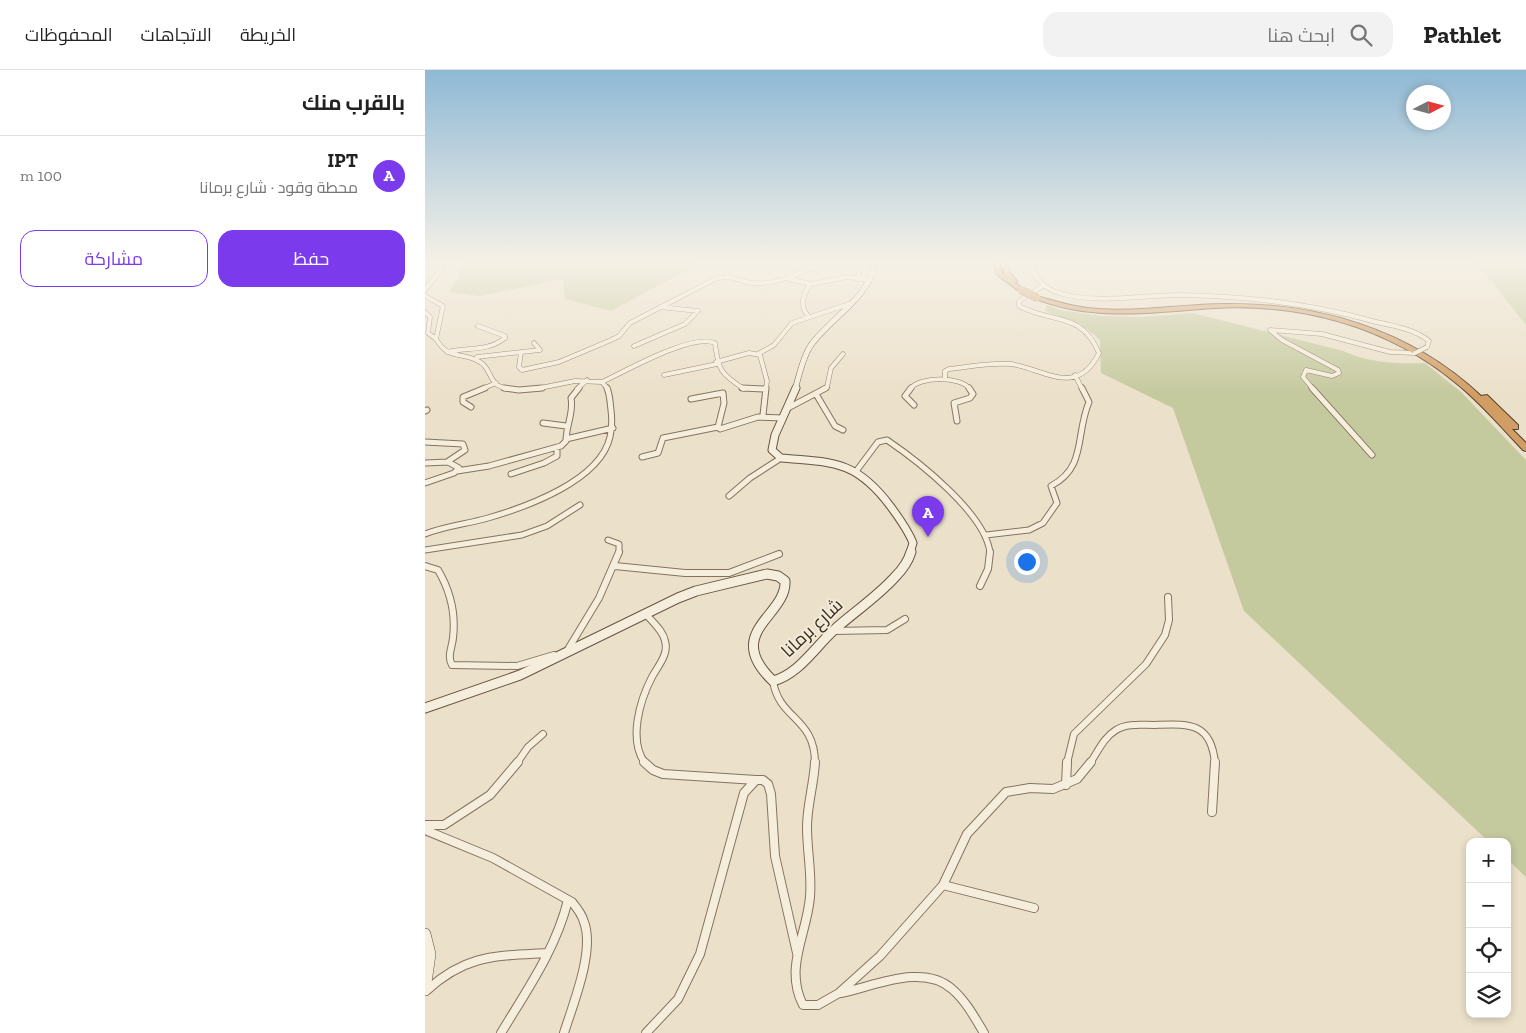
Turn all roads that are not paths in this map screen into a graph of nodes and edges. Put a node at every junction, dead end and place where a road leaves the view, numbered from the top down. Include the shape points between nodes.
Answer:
1 (440, 306) edge
2 (802, 306) edge
3 (842, 306) edge
4 (848, 306) edge
5 (1019, 306) edge
6 (1064, 306) edge
7 (1089, 306) edge
8 (1150, 306) edge
9 (1229, 306) edge
10 (1257, 306) edge
11 (1295, 306) edge
12 (1314, 306) edge
13 (659, 307) joint
14 (425, 312) edge
15 (808, 316) junction
16 (478, 326) dead end
17 (436, 339) junction
18 (534, 343) dead end
19 (634, 346) dead end
20 (447, 352) junction
21 (521, 352) junction
22 (758, 354) junction
23 (843, 354) dead end
24 (477, 358) junction
25 (717, 363) junction
26 (664, 375) dead end
27 (1075, 375) junction
28 (589, 379) junction
29 (945, 379) junction
30 (602, 382) junction
31 (496, 383) junction
32 (767, 389) junction
33 (816, 394) junction
34 (691, 398) dead end
35 (914, 405) dead end
36 (471, 407) dead end
37 (788, 408) junction
38 (763, 415) junction
39 (783, 418) junction
40 (957, 420) dead end
41 (543, 423) dead end
42 (565, 426) junction
43 (718, 427) junction
44 (613, 428) junction
45 (843, 430) dead end
46 (1526, 438) edge
47 (566, 439) junction
48 (425, 442) edge
49 (557, 448) junction
50 (1526, 448) edge
51 (1372, 455) dead end
52 (642, 457) dead end
53 (781, 458) junction
54 (447, 462) junction
55 (425, 463) edge
56 (857, 470) junction
57 (457, 471) junction
58 (511, 474) dead end
59 (425, 483) edge
60 (729, 496) dead end
61 (580, 506) dead end
62 (425, 534) edge
63 (986, 535) junction
64 (608, 540) dead end
65 (425, 550) edge
66 (779, 554) dead end
67 (425, 566) edge
68 (615, 566) junction
69 (735, 572) junction
70 (745, 579) junction
71 (980, 586) dead end
72 (1167, 597) dead end
73 (645, 613) junction
74 (905, 619) dead end
75 (833, 631) junction
76 (563, 652) junction
77 (773, 681) junction
78 (425, 708) edge
79 (543, 734) dead end
80 (756, 780) junction
81 (1066, 785) junction
82 (1212, 812) dead end
83 (425, 825) edge
84 (425, 830) edge
85 (943, 885) junction
86 (568, 900) junction
87 (1034, 908) dead end
88 (425, 934) edge
89 (547, 953) junction
90 (797, 953) junction
91 (425, 991) edge
92 (839, 993) junction
93 (501, 1033) edge
94 (564, 1033) edge
95 (646, 1033) edge
96 (984, 1033) edge

1 - 17 street via 443,308
2 - 15 street
3 - 15 street
4 - 37 street via 807,351
5 - 27 street via 1073,323 1086,331 1099,353 1092,366
6 - 9 highway via 1110,313
7 - 8 highway
10 - 50 highway via 1334,318 1390,338 1447,371
11 - 46 highway via 1351,319 1411,344 1454,370
12 - 51 street, bridge via 1415,333 1429,341 1427,348 1415,353 1392,353 1327,335 1270,330 1282,340 1338,370 1339,373 1332,376 1306,370 1303,377
13 - 19 street via 698,311 685,324
13 - 21 street via 630,323 617,337 535,370 519,367
14 - 17 street via 430,317 428,333
15 - 22 street via 792,323 774,345
16 - 20 street via 505,337 492,346 474,350 458,348
17 - 20 street
18 - 21 street via 540,350
20 - 24 street
21 - 24 street
22 - 25 street
22 - 32 street via 767,374
23 - 33 street via 831,368 827,387
24 - 31 street via 489,368
25 - 26 street
25 - 30 street via 715,343 699,340
25 - 32 street via 725,377 743,389
27 - 29 street via 1056,378 1010,364 996,364 947,370
27 - 63 street via 1089,402 1084,411 1077,458 1069,474 1051,486 1056,507 1043,523 1029,530
28 - 30 street
28 - 31 street via 518,392 504,389
28 - 42 street via 573,393 573,410
29 - 35 street via 918,383 909,388 905,396
29 - 40 street via 962,381 972,392 970,398 953,405
30 - 44 street via 608,388
31 - 36 street via 463,397 463,402
32 - 38 street
33 - 37 street
33 - 45 street via 835,426
34 - 43 street via 723,393
37 - 39 street
38 - 39 street
38 - 43 street
39 - 53 street via 772,443 775,455
41 - 42 street
42 - 47 street
43 - 52 street via 663,438 658,453
44 - 47 street
44 - 62 street via 598,460 585,473 557,491 489,518
47 - 49 street
48 - 54 street via 463,444 465,450 462,454
49 - 57 street
49 - 58 street via 557,456 549,461
53 - 56 street, شارع برمانا via 833,462
53 - 60 street
54 - 55 street
54 - 57 street via 456,464
56 - 63 street via 878,442 887,440 953,496
56 - 75 street, شارع برمانا via 879,489 911,537 912,549 908,562 895,578
57 - 59 street
61 - 65 street via 547,526 522,535
63 - 71 street via 990,561
64 - 68 street via 619,544 621,549
66 - 69 street
67 - 76 street via 438,570 453,595 449,660 452,665 517,666
68 - 69 street via 685,573
68 - 76 street via 589,617
69 - 70 street
70 - 73 street, شارع برمانا via 696,591
70 - 77 street, شارع برمانا via 767,574 785,581 784,594 760,624 755,637 757,661 763,673
72 - 81 street via 1169,620 1165,635 1146,664 1074,734 1069,747
73 - 76 street, شارع برمانا
73 - 80 street via 666,643 665,653 639,712 637,734 643,763 650,770 663,774
74 - 75 street via 887,630
75 - 77 street, شارع برمانا via 806,660
76 - 78 street, شارع برمانا via 520,675
77 - 90 street via 775,698 809,735 813,751 807,826 811,871 809,909
79 - 83 street via 528,747 490,795 444,825
80 - 90 street via 768,784 771,794 775,856
80 - 95 street via 744,793 697,962 678,999
81 - 82 street via 1086,770 1106,738 1116,730 1128,726 1190,724 1207,735 1213,749
81 - 85 street via 1006,792 967,834
84 - 86 street via 493,858
85 - 87 street
85 - 92 street via 881,956
86 - 89 street
86 - 94 street via 580,910 586,922 589,946
88 - 91 street via 431,956
89 - 91 street via 470,960 439,978
89 - 93 street
90 - 92 street via 794,986 803,1005 818,1006
92 - 96 street via 910,977 931,976 941,979 961,997

